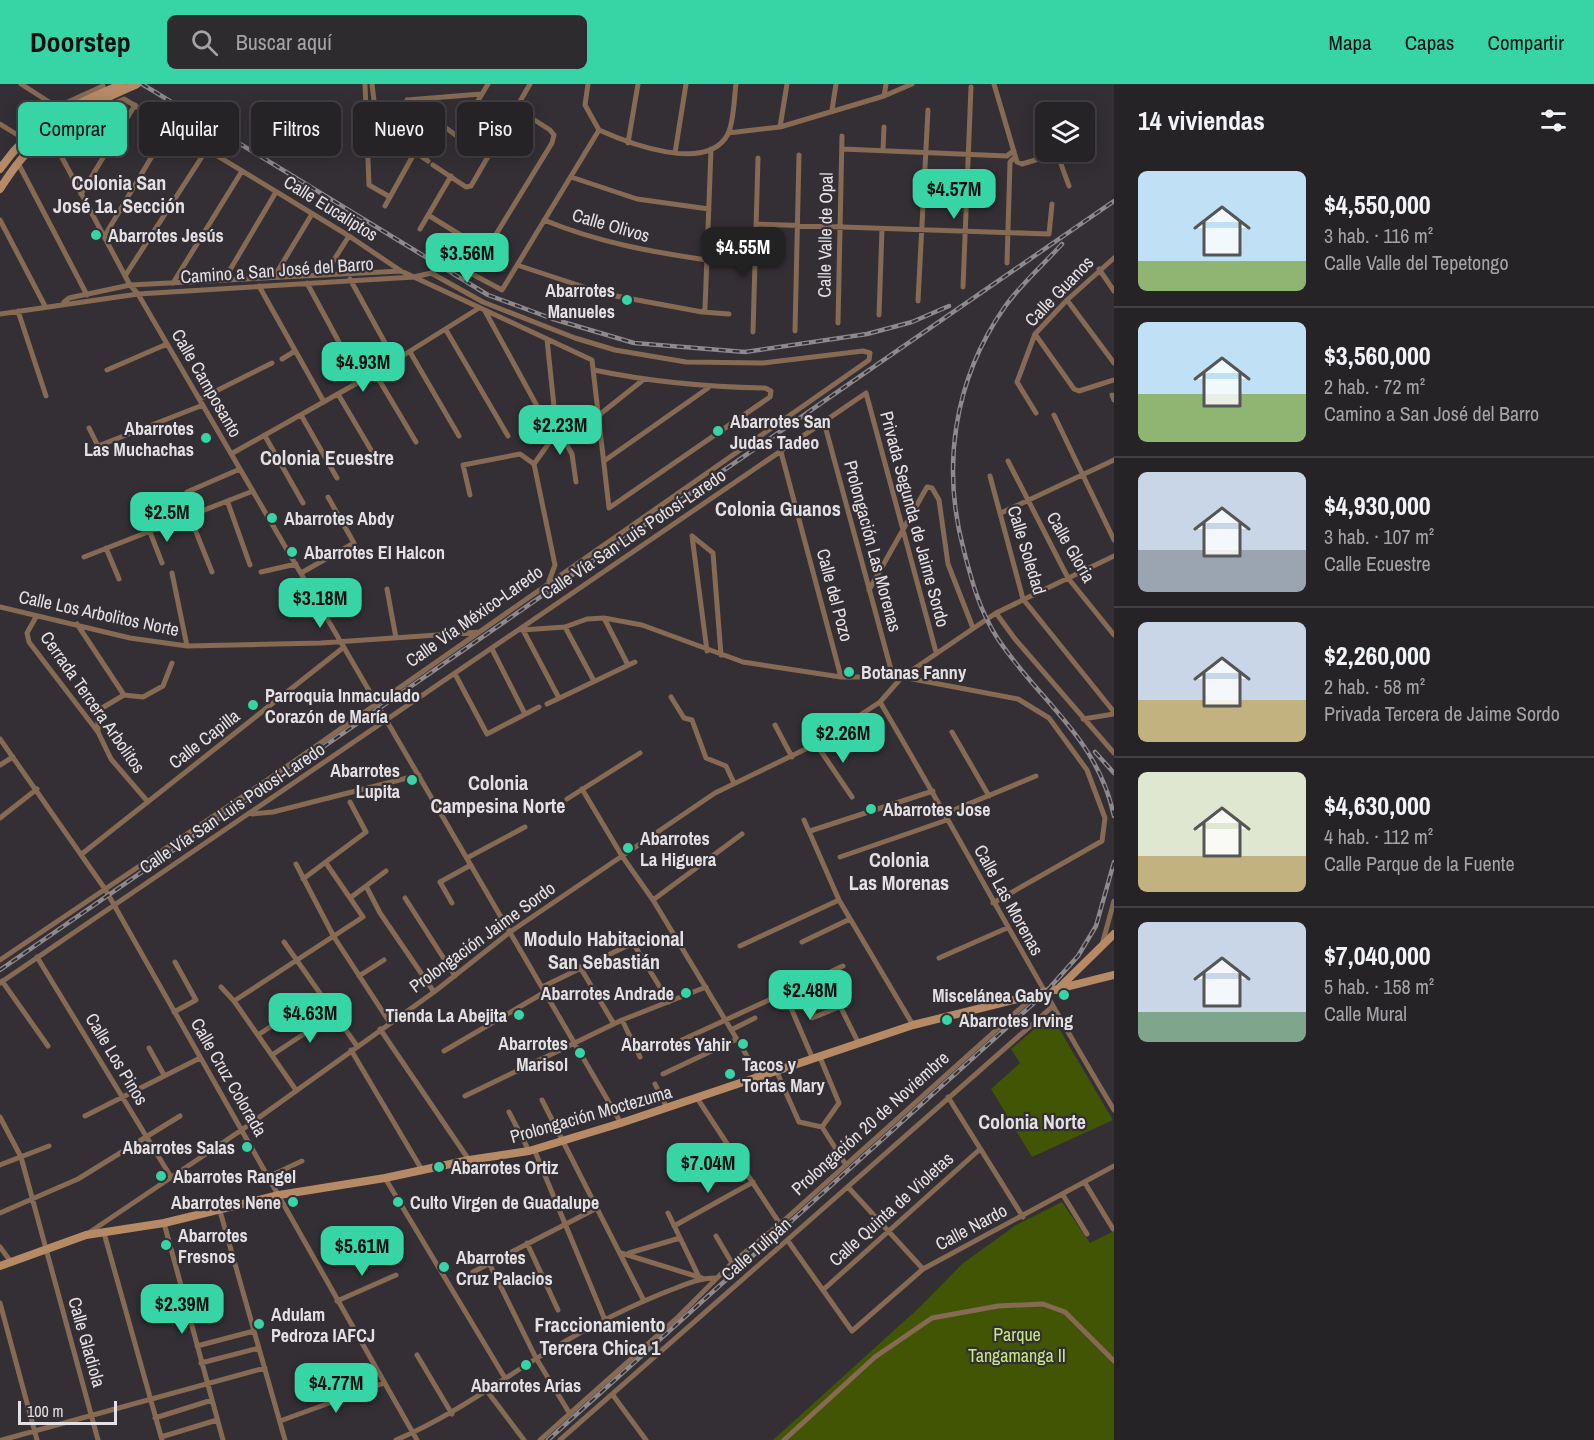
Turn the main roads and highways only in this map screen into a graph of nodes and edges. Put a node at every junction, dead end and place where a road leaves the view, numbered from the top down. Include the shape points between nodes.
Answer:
1 (122, 84) edge
2 (137, 84) edge
3 (89, 102) edge
4 (92, 102) edge
5 (18, 146) edge
6 (25, 156) edge
7 (0, 169) edge
8 (0, 189) edge
9 (1114, 934) edge
10 (1114, 975) edge
11 (1056, 991) junction
12 (0, 1266) edge

1 - 3 main road
2 - 4 main road
5 - 7 main road
6 - 8 main road
9 - 11 main road
10 - 11 main road, Prolongación Moctezuma
11 - 12 main road, Prolongación Moctezuma via 913,1025 531,1150 279,1195 164,1223 86,1235

